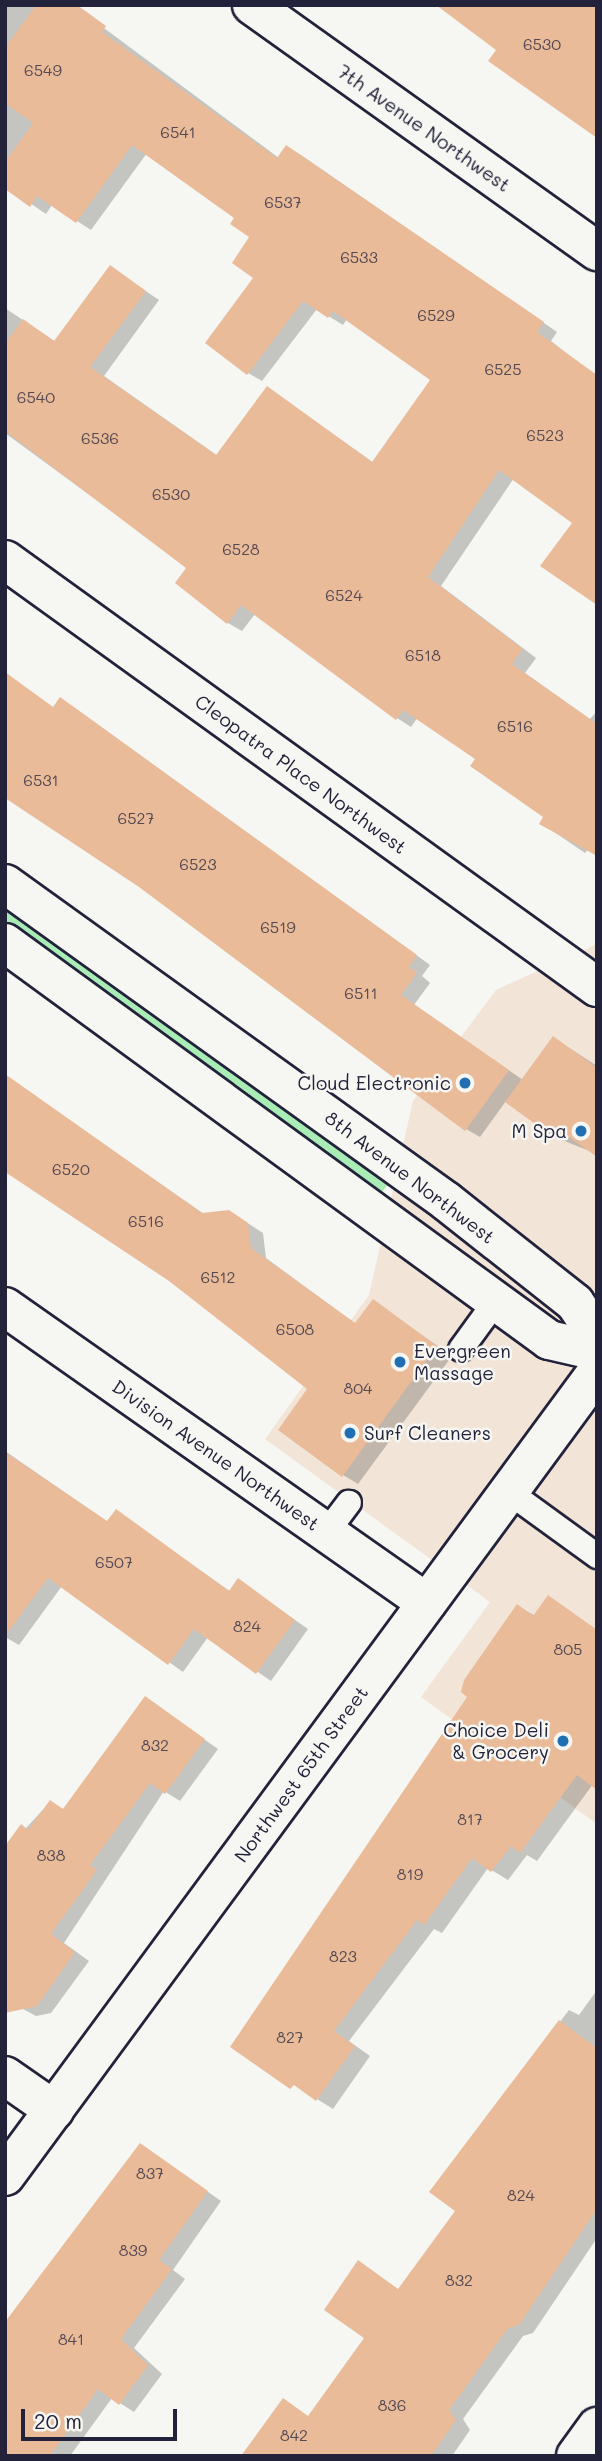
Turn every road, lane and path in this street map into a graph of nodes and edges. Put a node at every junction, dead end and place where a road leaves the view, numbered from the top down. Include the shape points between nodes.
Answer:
1 (252, 5) edge
2 (597, 251) edge
3 (5, 560) edge
4 (5, 884) edge
5 (5, 943) edge
6 (597, 987) edge
7 (496, 1301) junction
8 (5, 1307) edge
9 (597, 1336) edge
10 (461, 1349) dead end
11 (597, 1352) edge
12 (597, 1372) edge
13 (509, 1492) junction
14 (349, 1503) dead end
15 (326, 1533) junction
16 (597, 1556) edge
17 (426, 1603) junction
18 (5, 2076) edge
19 (54, 2110) junction
20 (5, 2176) edge
21 (597, 2427) edge
22 (576, 2456) edge

1 - 2 street, 7th Avenue Northwest
3 - 6 street, Cleopatra Place Northwest
4 - 9 street, 8th Avenue Northwest via 446,1201 575,1303
5 - 7 street
7 - 10 lane
7 - 11 street via 549,1340
8 - 15 street, Division Avenue Northwest
12 - 13 street, Northwest 65th Street
13 - 16 lane
13 - 17 street, Northwest 65th Street
14 - 15 lane
15 - 17 street, Division Avenue Northwest
17 - 19 street, Northwest 65th Street
18 - 19 street
19 - 20 street, Northwest 65th Street
21 - 22 street

